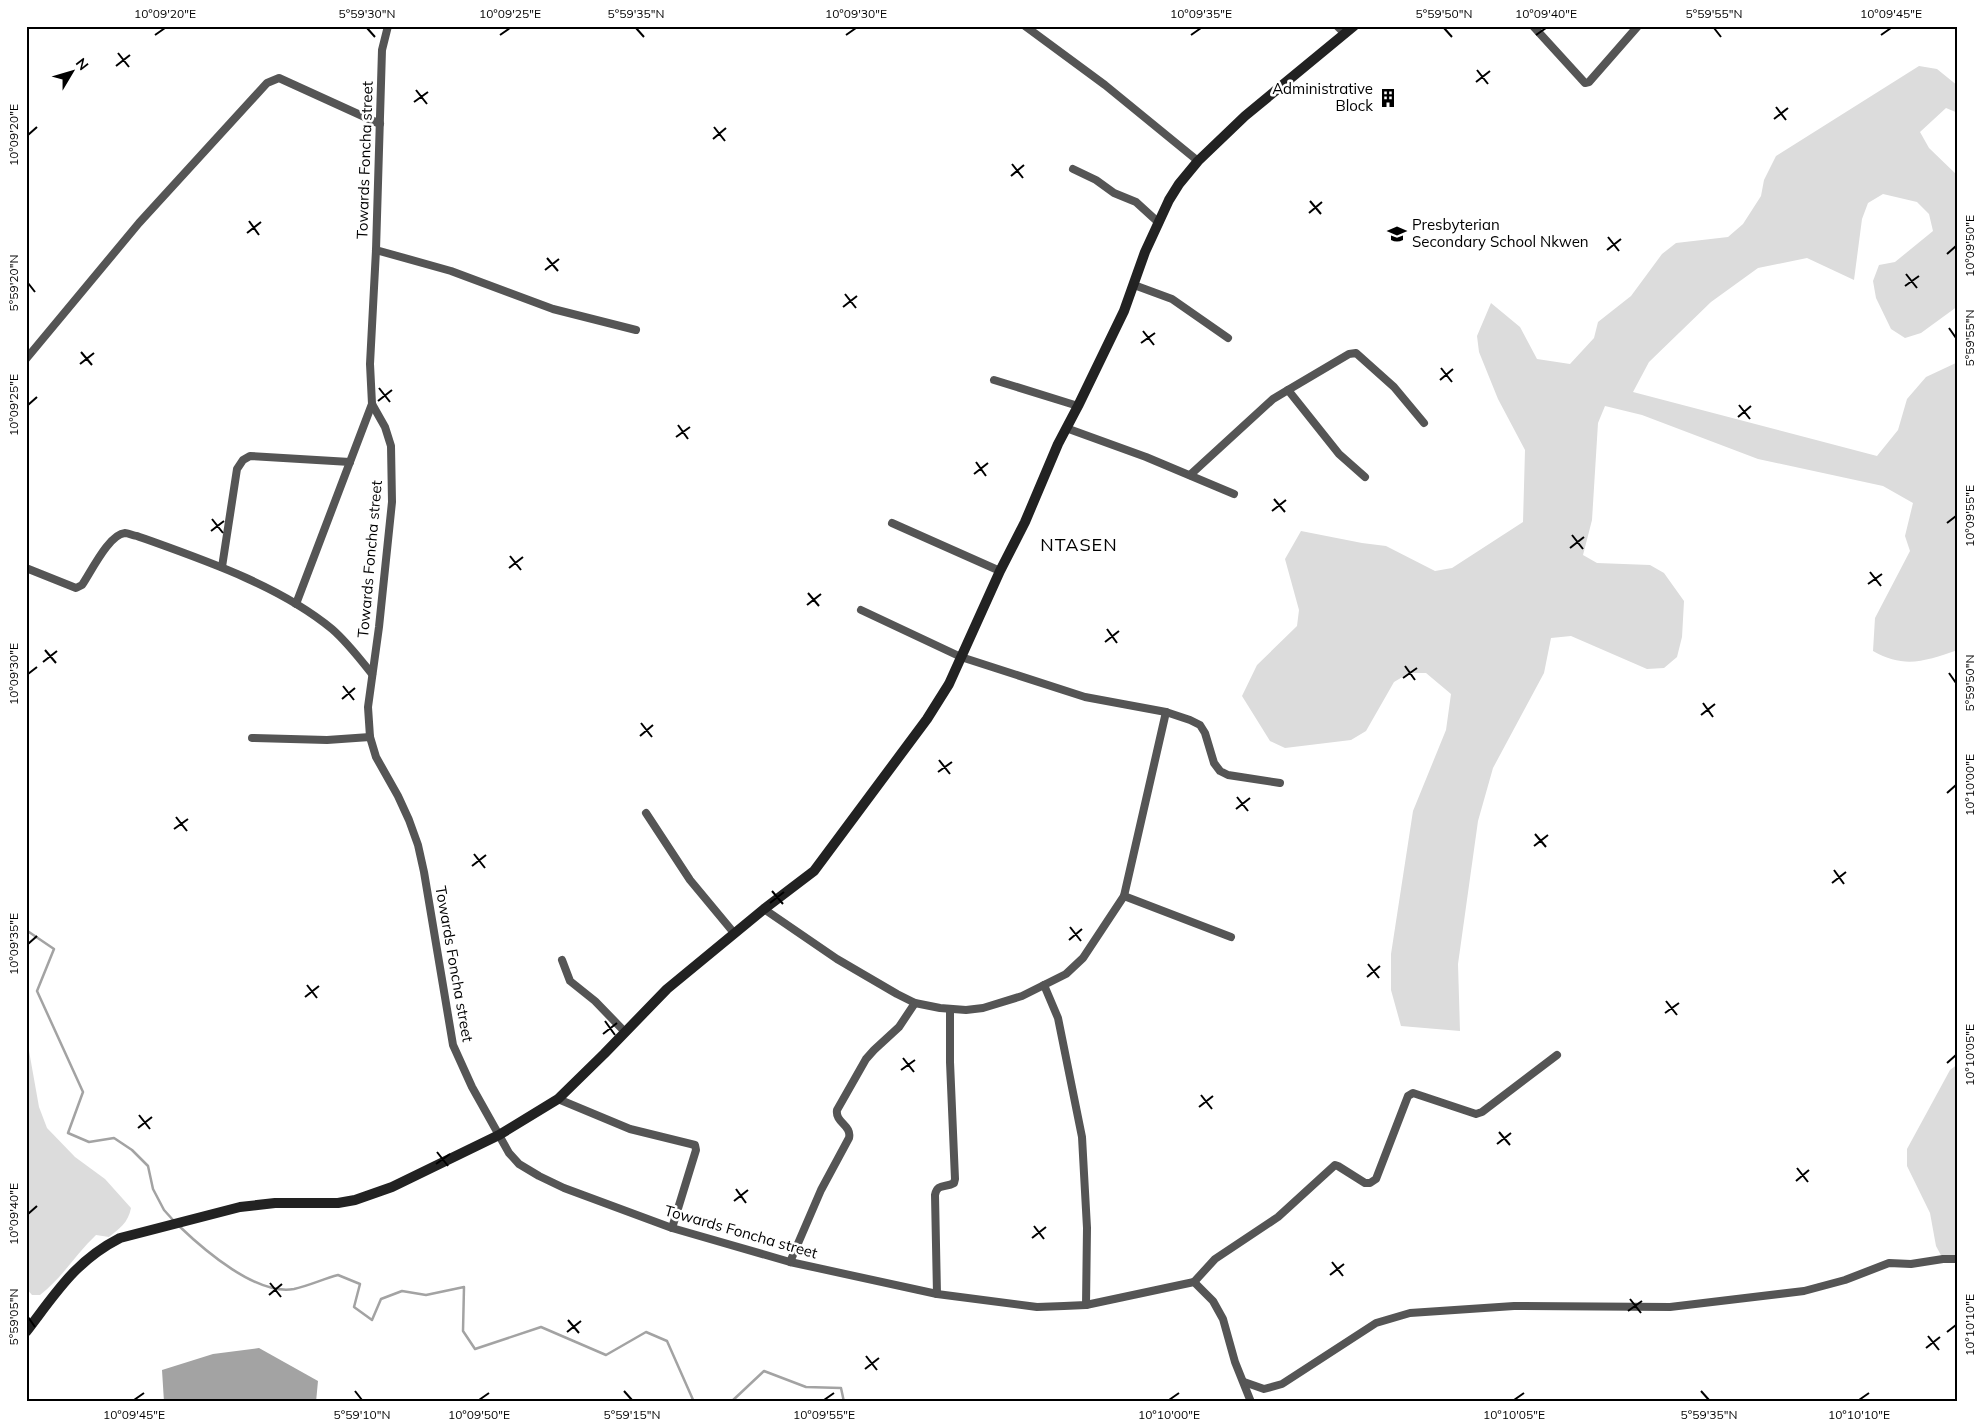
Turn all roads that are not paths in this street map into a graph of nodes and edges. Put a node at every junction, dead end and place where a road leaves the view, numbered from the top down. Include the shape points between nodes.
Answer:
1 (388, 26) edge
2 (1025, 26) edge
3 (1354, 26) edge
4 (1532, 26) edge
5 (1638, 26) edge
6 (1341, 30) edge
7 (380, 124) junction
8 (1198, 161) junction
9 (1073, 169) dead end
10 (1159, 223) junction
11 (376, 250) junction
12 (1134, 284) junction
13 (636, 330) dead end
14 (1228, 338) dead end
15 (26, 358) edge
16 (994, 380) dead end
17 (1288, 390) junction
18 (372, 404) junction
19 (1078, 406) junction
20 (1424, 423) dead end
21 (1066, 428) junction
22 (350, 462) junction
23 (1190, 475) junction
24 (1365, 477) dead end
25 (1234, 494) dead end
26 (892, 523) dead end
27 (222, 567) junction
28 (26, 568) edge
29 (1000, 571) junction
30 (296, 604) junction
31 (861, 610) dead end
32 (961, 657) junction
33 (372, 674) junction
34 (1166, 712) junction
35 (370, 737) junction
36 (252, 738) dead end
37 (1280, 783) dead end
38 (646, 813) dead end
39 (1124, 896) junction
40 (764, 909) junction
41 (734, 934) junction
42 (1231, 937) dead end
43 (562, 960) dead end
44 (1044, 985) junction
45 (915, 1002) junction
46 (950, 1009) junction
47 (625, 1032) junction
48 (1557, 1055) dead end
49 (558, 1099) junction
50 (499, 1135) junction
51 (672, 1228) junction
52 (1958, 1259) edge
53 (790, 1262) junction
54 (1194, 1282) junction
55 (937, 1294) junction
56 (1086, 1305) junction
57 (26, 1332) edge
58 (1244, 1382) junction
59 (1251, 1402) edge

1 - 7 street, Towards Foncha street via 382,50
2 - 8 street via 1105,84
3 - 6 street
4 - 5 street via 1585,83
6 - 8 street
7 - 11 street, Towards Foncha street
7 - 15 street via 279,78 273,79 139,223
8 - 10 street via 1179,184
9 - 10 street via 1136,202
10 - 12 street
11 - 13 street via 451,271 553,309
11 - 18 street, Towards Foncha street via 370,364
12 - 14 street via 1172,299
12 - 19 street
16 - 19 street
17 - 20 street via 1356,353 1394,387
17 - 23 street via 1273,399
17 - 24 street via 1339,454
18 - 22 street
18 - 33 street, Towards Foncha street via 385,426 391,446 392,502
19 - 21 street
21 - 23 street
21 - 29 street
22 - 27 street via 250,456 243,460 237,469
22 - 30 street
23 - 25 street
26 - 29 street
27 - 28 street via 125,533 108,544 82,585 76,588
27 - 30 street
29 - 32 street
30 - 33 street via 334,631
31 - 32 street
32 - 34 street via 1085,697
32 - 40 street via 937,704 822,860 802,881
33 - 35 street, Towards Foncha street via 368,707
34 - 37 street via 1200,726 1214,764 1228,775
34 - 39 street
35 - 36 street via 327,740
35 - 50 street, Towards Foncha street via 376,757 398,796 418,845 453,1045
38 - 41 street via 679,865
39 - 42 street
39 - 44 street via 1075,967
40 - 41 street
40 - 45 street via 844,963
41 - 47 street via 667,989
43 - 47 street via 570,981
44 - 46 street via 1022,996 983,1008
44 - 56 street via 1058,1018 1082,1137 1087,1228
45 - 46 street
45 - 53 street via 899,1027 866,1059 837,1110 836,1116 848,1129 849,1138 821,1190
46 - 55 street via 955,1179 952,1185 936,1190 935,1195
47 - 49 street
48 - 54 street via 1476,1114 1413,1093 1408,1096 1376,1178 1366,1183 1335,1165 1278,1218 1215,1258
49 - 50 street
49 - 51 street via 630,1130 695,1145
50 - 51 street, Towards Foncha street via 519,1164 539,1176
50 - 57 street via 392,1187 355,1200 248,1206 120,1238 84,1260
51 - 53 street, Towards Foncha street
52 - 58 street via 1889,1263 1804,1291 1670,1307 1514,1306 1410,1313 1376,1323 1282,1384 1264,1389
53 - 55 street, Towards Foncha street
54 - 56 street, Towards Foncha street
54 - 58 street via 1213,1301 1223,1319
55 - 56 street, Towards Foncha street via 1037,1307
58 - 59 street

